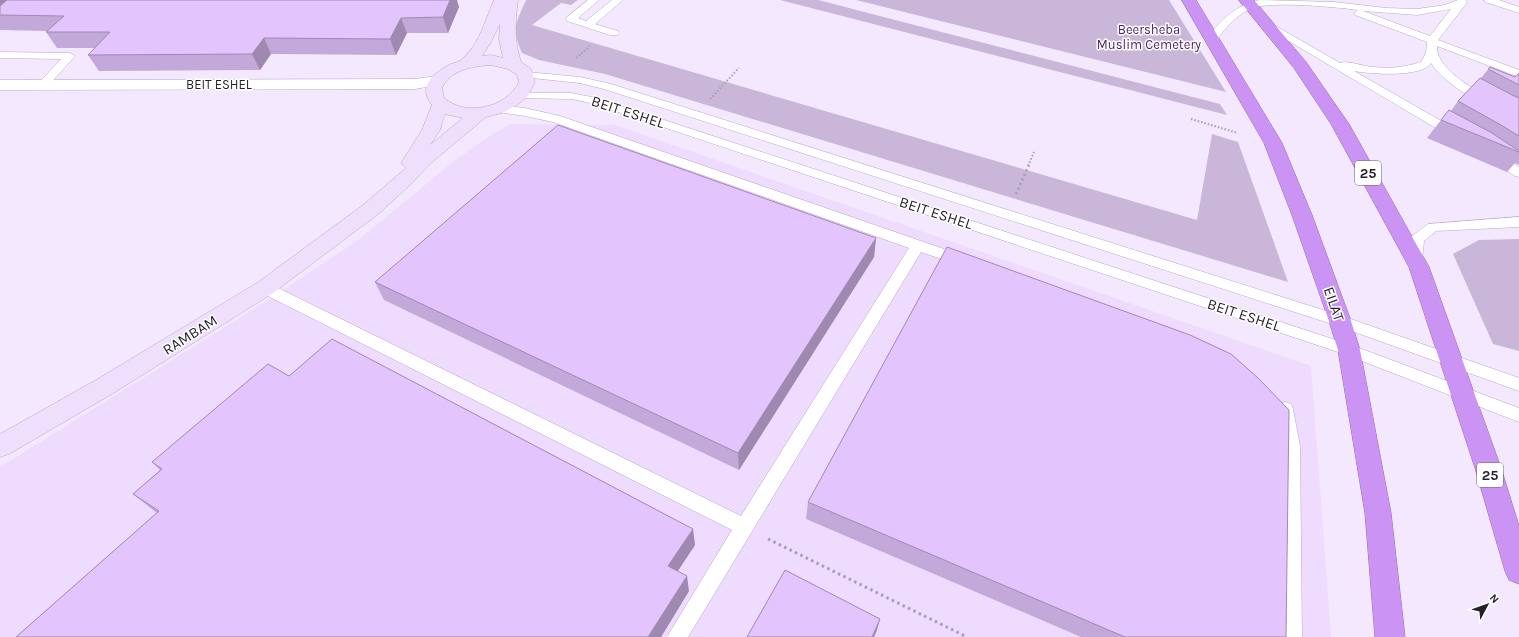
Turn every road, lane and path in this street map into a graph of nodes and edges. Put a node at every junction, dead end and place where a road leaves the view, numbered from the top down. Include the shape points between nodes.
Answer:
1 (501, 0) edge
2 (511, 0) edge
3 (594, 0) edge
4 (618, 0) edge
5 (1189, 0) edge
6 (1489, 0) edge
7 (1464, 1) edge
8 (1248, 3) edge
9 (1335, 3) edge
10 (1519, 10) edge
11 (587, 25) junction
12 (1270, 27) junction
13 (614, 33) dead end
14 (1213, 38) junction
15 (1432, 46) junction
16 (1312, 52) junction
17 (0, 55) edge
18 (466, 64) junction
19 (513, 64) junction
20 (739, 68) dead end
21 (1519, 74) edge
22 (526, 75) junction
23 (1452, 79) junction
24 (438, 81) junction
25 (0, 85) edge
26 (43, 85) junction
27 (521, 96) junction
28 (440, 105) junction
29 (1519, 106) edge
30 (488, 111) junction
31 (696, 114) junction
32 (1519, 117) edge
33 (1191, 119) dead end
34 (1467, 141) edge
35 (1273, 143) junction
36 (1481, 148) edge
37 (1034, 152) dead end
38 (1519, 173) edge
39 (370, 210) junction
40 (1008, 214) junction
41 (1519, 222) edge
42 (917, 246) junction
43 (1415, 260) junction
44 (976, 266) edge
45 (265, 288) junction
46 (1340, 321) junction
47 (1349, 350) junction
48 (1451, 360) junction
49 (1519, 385) edge
50 (1462, 394) junction
51 (1275, 398) edge
52 (1519, 415) edge
53 (0, 446) edge
54 (744, 527) junction
55 (1518, 557) edge
56 (677, 637) edge
57 (967, 637) edge
58 (1292, 637) edge
59 (1390, 637) edge

1 - 18 street via 485,42
2 - 19 street via 506,34
3 - 11 lane via 571,19
4 - 11 lane
5 - 14 highway, EILAT
6 - 10 lane
7 - 9 lane via 1452,7 1433,11 1400,13
7 - 15 lane
8 - 9 lane
8 - 12 highway, 25
8 - 14 lane via 1221,25
9 - 15 lane
11 - 13 lane
12 - 16 lane
12 - 43 highway, 25 via 1300,65 1340,124
14 - 35 highway, EILAT
15 - 16 lane via 1425,64 1409,70 1380,72 1359,69
15 - 21 lane
15 - 23 lane via 1436,62
16 - 34 lane
17 - 26 lane via 70,56
18 - 19 street via 491,60
18 - 24 street via 444,74
19 - 22 street
20 - 31 path
22 - 27 street via 528,81
22 - 31 lane, BEIT ESHEL via 580,80 607,86
23 - 29 lane
23 - 32 lane via 1492,105
24 - 26 street, BEIT ESHEL via 415,84
24 - 28 street via 433,89 434,98
25 - 26 street, BEIT ESHEL
27 - 30 street
27 - 47 lane, BEIT ESHEL via 571,96 593,100
28 - 30 street via 464,113
28 - 39 street, RAMBAM via 431,130 407,168
30 - 39 street, RAMBAM via 425,159
30 - 42 lane via 525,112 556,119
31 - 40 lane, BEIT ESHEL
33 - 35 path
35 - 46 highway, EILAT
36 - 38 lane
37 - 40 path
39 - 45 street, RAMBAM
40 - 46 lane, BEIT ESHEL
41 - 43 lane via 1433,227 1417,239
42 - 44 lane
42 - 54 lane
43 - 48 highway, 25
45 - 53 street, RAMBAM via 111,383
45 - 54 lane
46 - 47 highway, EILAT
46 - 48 lane, BEIT ESHEL
47 - 50 lane, BEIT ESHEL
47 - 59 highway, EILAT via 1378,513
48 - 49 lane, BEIT ESHEL
48 - 50 highway, 25
50 - 52 lane, BEIT ESHEL
50 - 55 highway, 25
51 - 58 lane via 1286,409 1292,446
54 - 56 lane
54 - 57 path

